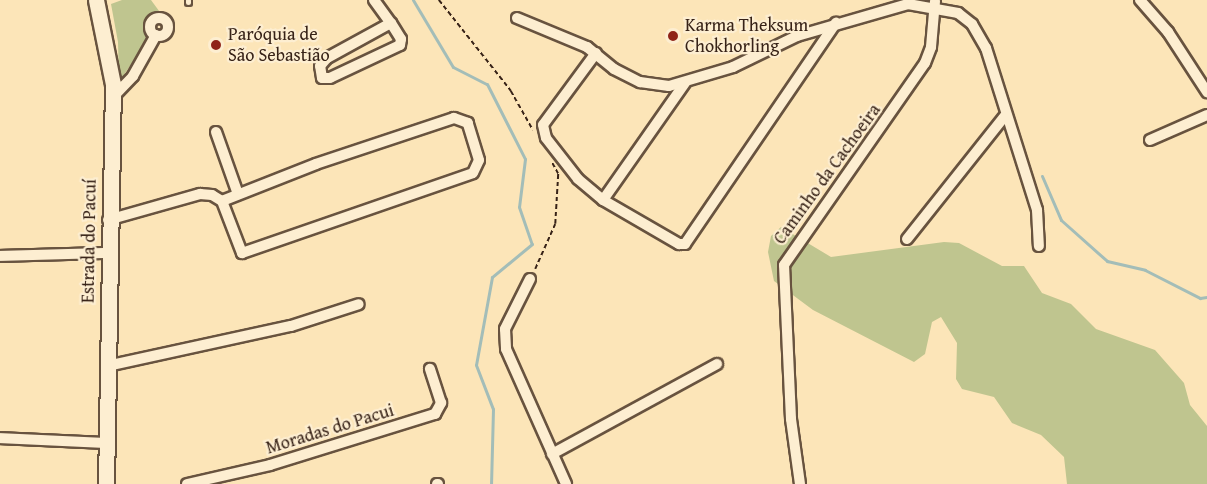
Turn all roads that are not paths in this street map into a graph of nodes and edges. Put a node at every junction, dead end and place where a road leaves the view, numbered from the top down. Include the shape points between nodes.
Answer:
1 (96, 0) edge
2 (374, 0) edge
3 (1140, 0) edge
4 (935, 3) edge
5 (517, 18) dead end
6 (391, 23) junction
7 (836, 23) junction
8 (156, 35) dead end
9 (596, 53) junction
10 (685, 83) junction
11 (1207, 92) edge
12 (113, 97) junction
13 (1207, 115) edge
14 (1005, 116) junction
15 (216, 132) dead end
16 (1150, 140) dead end
17 (238, 195) junction
18 (603, 200) junction
19 (222, 201) junction
20 (108, 220) junction
21 (907, 239) dead end
22 (1039, 246) dead end
23 (107, 253) junction
24 (0, 256) edge
25 (530, 279) road end
26 (358, 304) dead end
27 (717, 364) dead end
28 (107, 366) junction
29 (430, 369) dead end
30 (0, 438) edge
31 (106, 443) junction
32 (552, 454) junction
33 (106, 484) edge
34 (187, 484) edge
35 (566, 484) edge
36 (800, 484) edge

1 - 12 street, Estrada do Pacuí via 107,42
2 - 6 street
3 - 11 street via 1168,32
4 - 7 street via 908,4
4 - 14 street via 972,24 986,48
4 - 36 street, Caminho da Cachoeira via 931,47 925,63 786,258 791,419
5 - 9 street
6 - 6 street via 401,39 400,45 330,78 319,73 327,58
7 - 10 street
7 - 18 street via 690,240 679,244
8 - 12 street via 132,76
9 - 10 street via 614,69 640,82 669,86
9 - 18 street via 542,131 578,179
10 - 18 street
12 - 20 street, Estrada do Pacuí
13 - 16 street
14 - 21 street
14 - 22 street via 1034,200
15 - 17 street
17 - 19 street
17 - 19 street via 454,118 468,123 479,160 473,173 242,254
19 - 20 street via 200,194
20 - 23 street, Estrada do Pacuí
23 - 24 street
23 - 28 street, Estrada do Pacuí
25 - 32 street via 505,329 506,349
26 - 28 street via 291,326
27 - 32 street
28 - 31 street, Estrada do Pacuí
29 - 34 street, Moradas do Pacui via 441,403 435,414 270,465
30 - 31 street
31 - 33 street, Estrada do Pacuí
32 - 35 street

